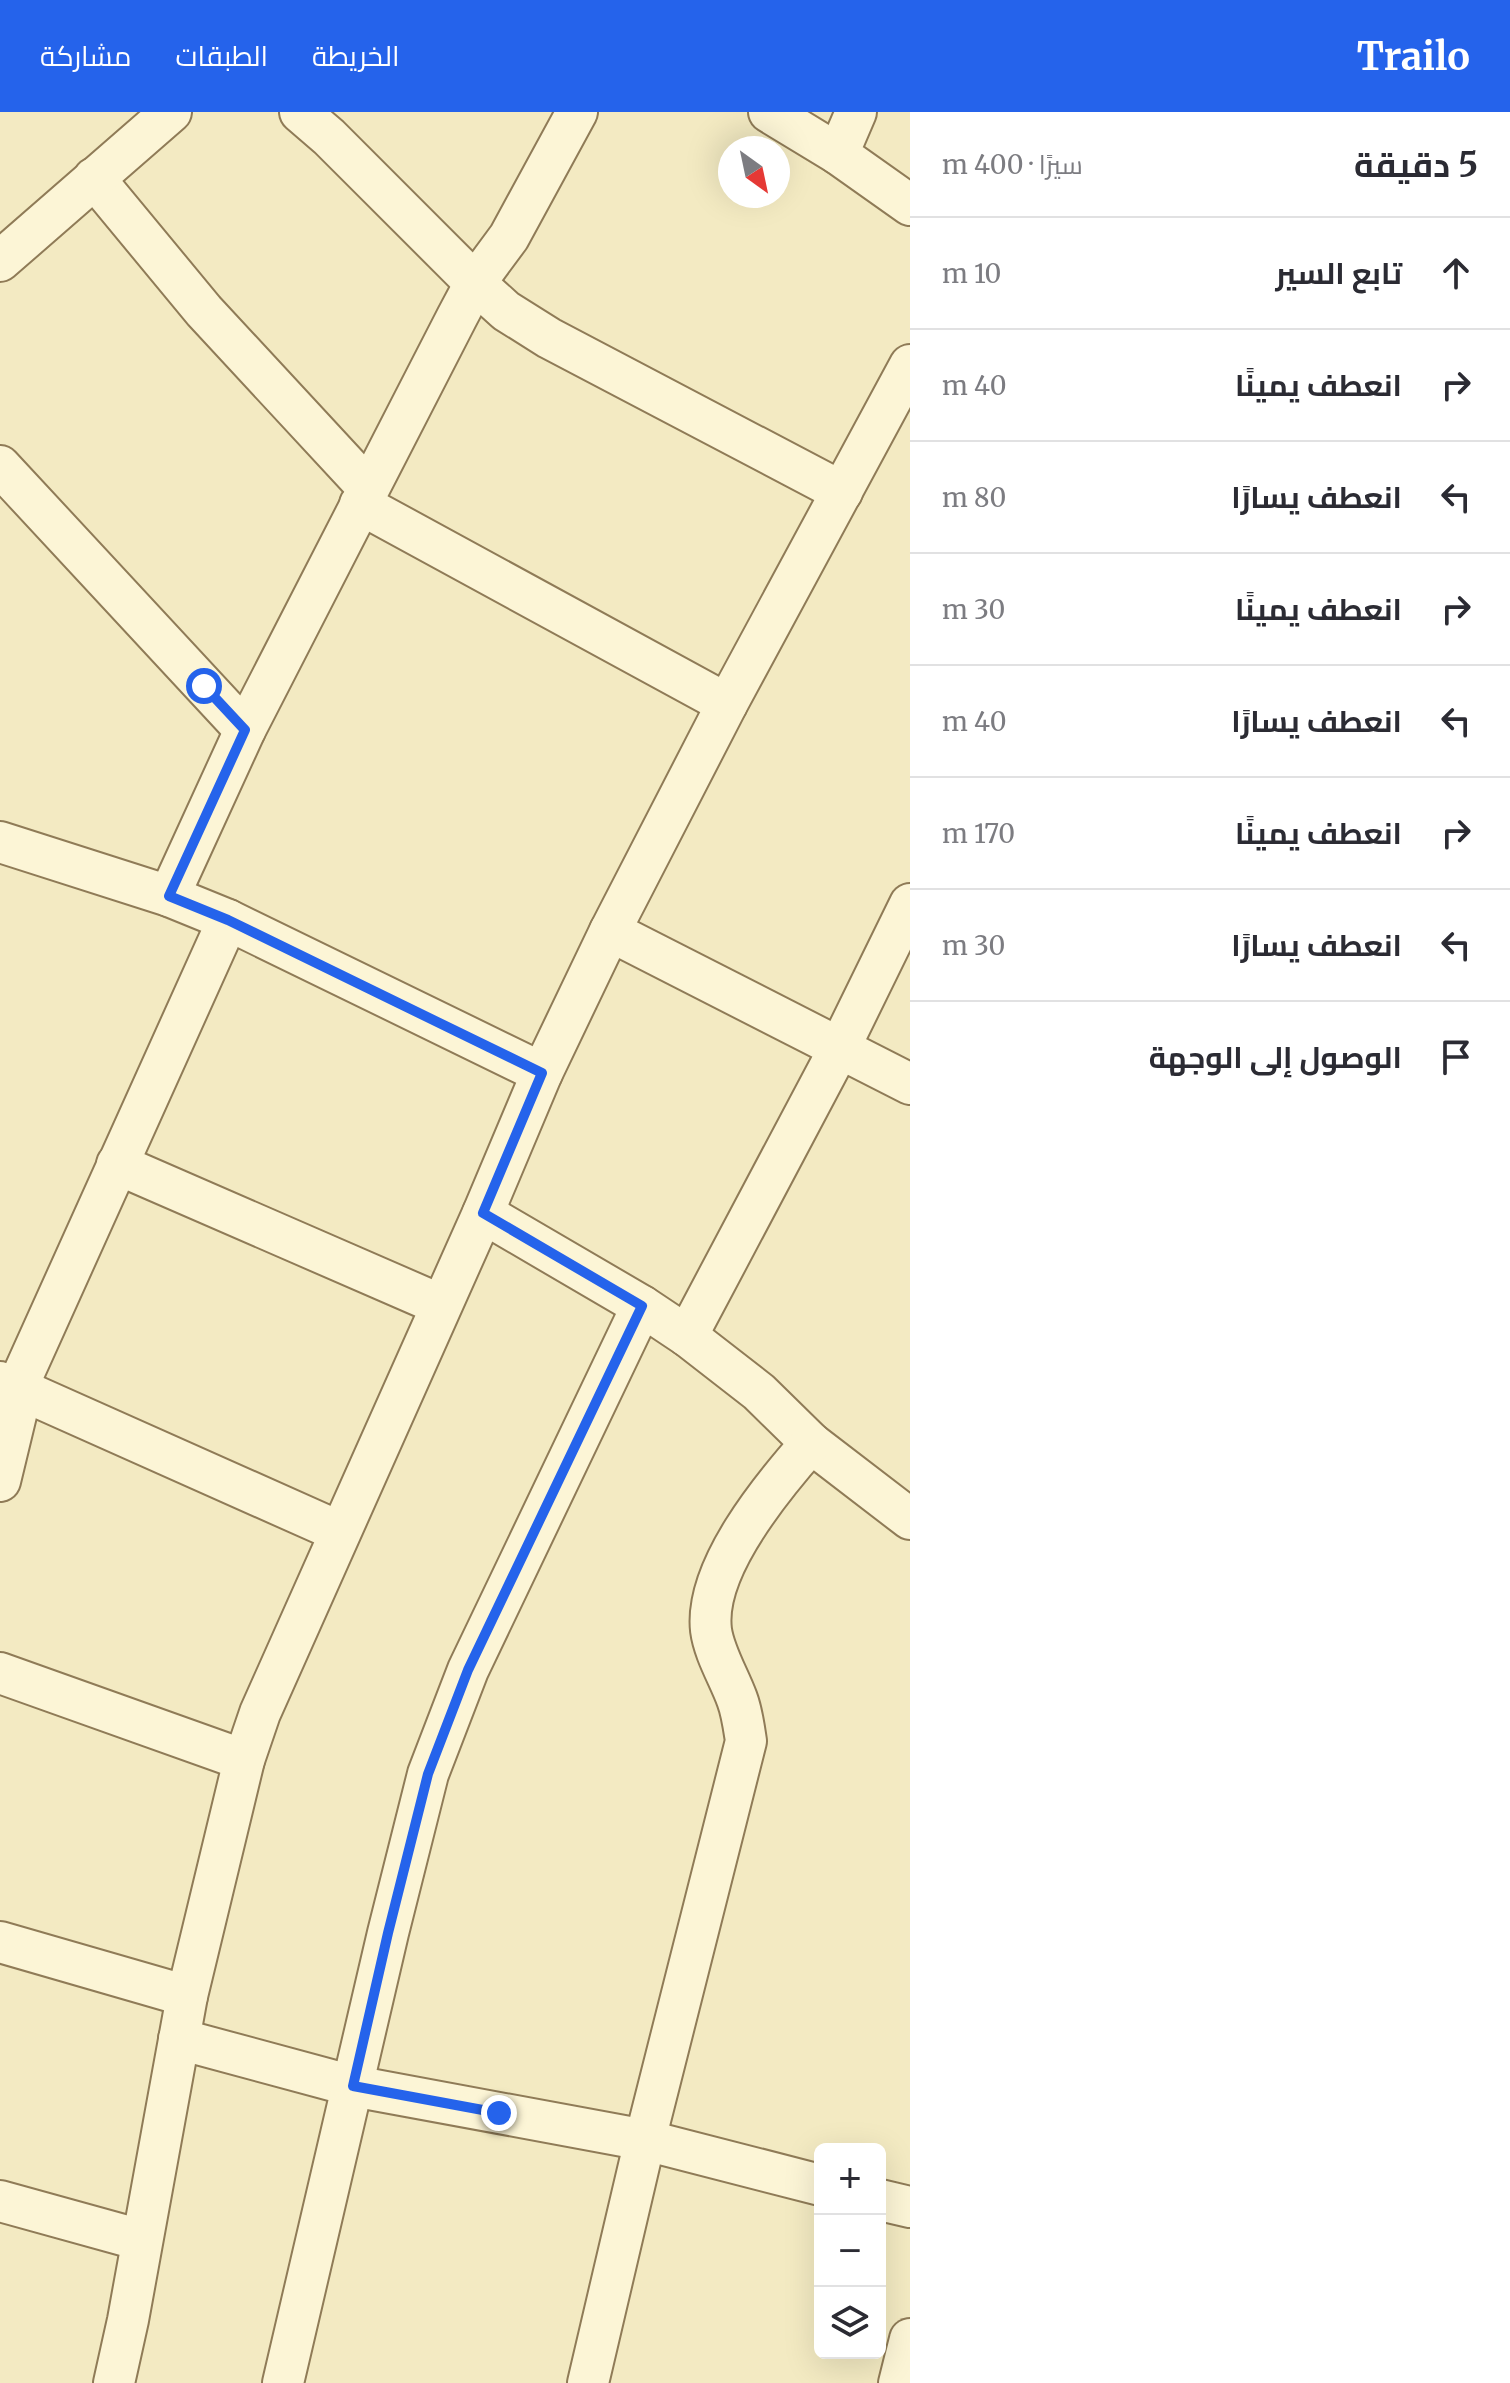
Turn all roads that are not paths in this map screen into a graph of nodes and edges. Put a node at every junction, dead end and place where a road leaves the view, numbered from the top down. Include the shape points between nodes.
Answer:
1 (171, 112) edge
2 (300, 112) edge
3 (577, 112) edge
4 (769, 112) edge
5 (856, 112) edge
6 (838, 154) junction
7 (94, 178) junction
8 (910, 205) edge
9 (0, 261) edge
10 (475, 283) junction
11 (910, 365) edge
12 (0, 466) edge
13 (842, 492) junction
14 (364, 496) junction
15 (727, 704) junction
16 (245, 730) junction
17 (0, 842) edge
18 (169, 896) junction
19 (910, 904) edge
20 (228, 920) junction
21 (610, 931) junction
22 (839, 1049) junction
23 (542, 1073) junction
24 (910, 1084) edge
25 (117, 1164) junction
26 (483, 1213) junction
27 (441, 1305) junction
28 (642, 1306) junction
29 (687, 1336) junction
30 (13, 1387) edge
31 (811, 1443) junction
32 (0, 1481) edge
33 (910, 1519) edge
34 (340, 1532) junction
35 (0, 1673) edge
36 (244, 1760) junction
37 (0, 1942) edge
38 (187, 1996) junction
39 (179, 2039) junction
40 (353, 2086) junction
41 (645, 2140) junction
42 (814, 2183) edge
43 (0, 2201) edge
44 (886, 2201) edge
45 (910, 2207) edge
46 (141, 2240) junction
47 (910, 2339) edge
48 (114, 2383) edge
49 (283, 2383) edge
50 (588, 2383) edge
51 (899, 2383) edge

1 - 7 street
2 - 10 street
3 - 10 street via 509,237
4 - 6 street
5 - 6 street
6 - 8 street
7 - 9 street
7 - 14 street
10 - 13 street via 549,338
10 - 14 street
11 - 13 street
12 - 16 street
13 - 15 street
14 - 15 street
14 - 16 street
15 - 21 street
16 - 18 street
17 - 18 street
18 - 20 street
19 - 22 street
20 - 23 street
20 - 25 street
21 - 22 street
21 - 23 street
22 - 24 street
22 - 29 street
23 - 26 street
25 - 27 street
25 - 30 street
26 - 27 street
26 - 28 street
27 - 34 street
28 - 29 street
28 - 40 street via 468,1670 428,1774
29 - 31 street via 759,1392
30 - 32 street
30 - 34 street
31 - 33 street
31 - 41 street via 781,1476 723,1565 713,1597 711,1630 738,1702 746,1741
34 - 36 street
35 - 36 street
36 - 38 street
37 - 38 street
38 - 39 street
39 - 40 street
39 - 46 street
40 - 41 street
40 - 49 street
41 - 42 street
41 - 50 street
43 - 46 street
44 - 45 street
46 - 48 street
47 - 51 street

